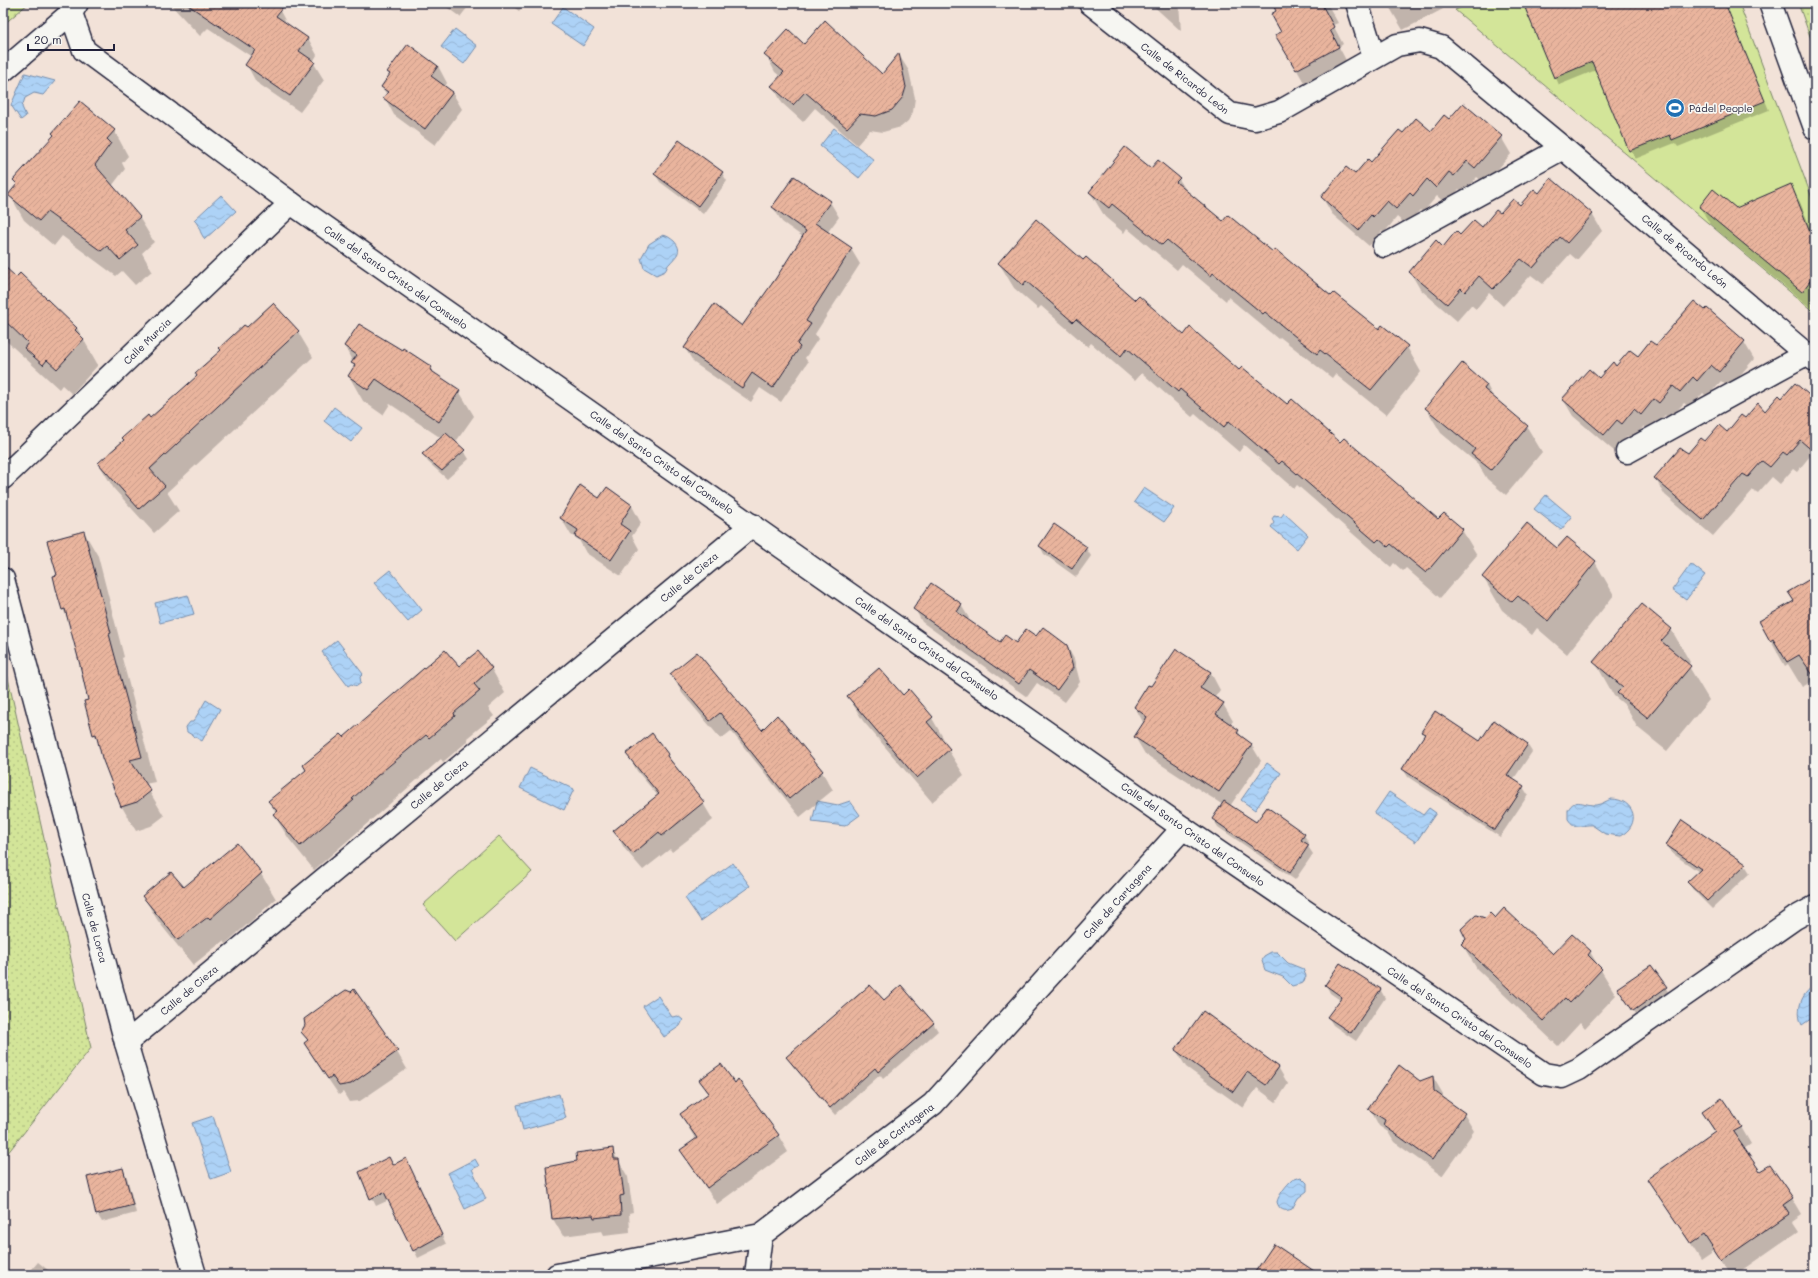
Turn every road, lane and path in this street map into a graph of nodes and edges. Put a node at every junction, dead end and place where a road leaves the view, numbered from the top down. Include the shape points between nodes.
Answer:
1 (1090, 3) edge
2 (1357, 3) edge
3 (1770, 3) edge
4 (74, 8) edge
5 (1374, 58) junction
6 (3, 71) edge
7 (1815, 128) edge
8 (1563, 148) junction
9 (291, 203) junction
10 (1384, 246) dead end
11 (1811, 357) edge
12 (1627, 452) dead end
13 (3, 478) edge
14 (752, 525) junction
15 (3, 579) edge
16 (1183, 828) junction
17 (1815, 907) edge
18 (126, 1043) junction
19 (761, 1235) junction
20 (195, 1275) edge
21 (557, 1275) edge
22 (756, 1275) edge

1 - 5 street, Calle de Ricardo León via 1230,114 1255,119 1279,112
2 - 5 street
3 - 7 street
4 - 6 street
4 - 9 street, Calle del Santo Cristo del Consuelo via 84,50
5 - 8 street, Calle de Ricardo León via 1397,46 1420,41 1441,47
8 - 10 street
8 - 11 street, Calle de Ricardo León
9 - 13 street, Calle Murcia
9 - 14 street, Calle del Santo Cristo del Consuelo
11 - 12 street, Calle de Ricardo León
14 - 16 street, Calle del Santo Cristo del Consuelo
14 - 18 street, Calle de Cieza
15 - 18 street, Calle de Lorca
16 - 17 street, Calle del Santo Cristo del Consuelo via 1544,1074 1562,1077 1579,1069 1795,918
16 - 19 street, Calle de Cartagena via 933,1104
18 - 20 street, Calle de Lorca
19 - 21 street, Calle de Cartagena
19 - 22 street

